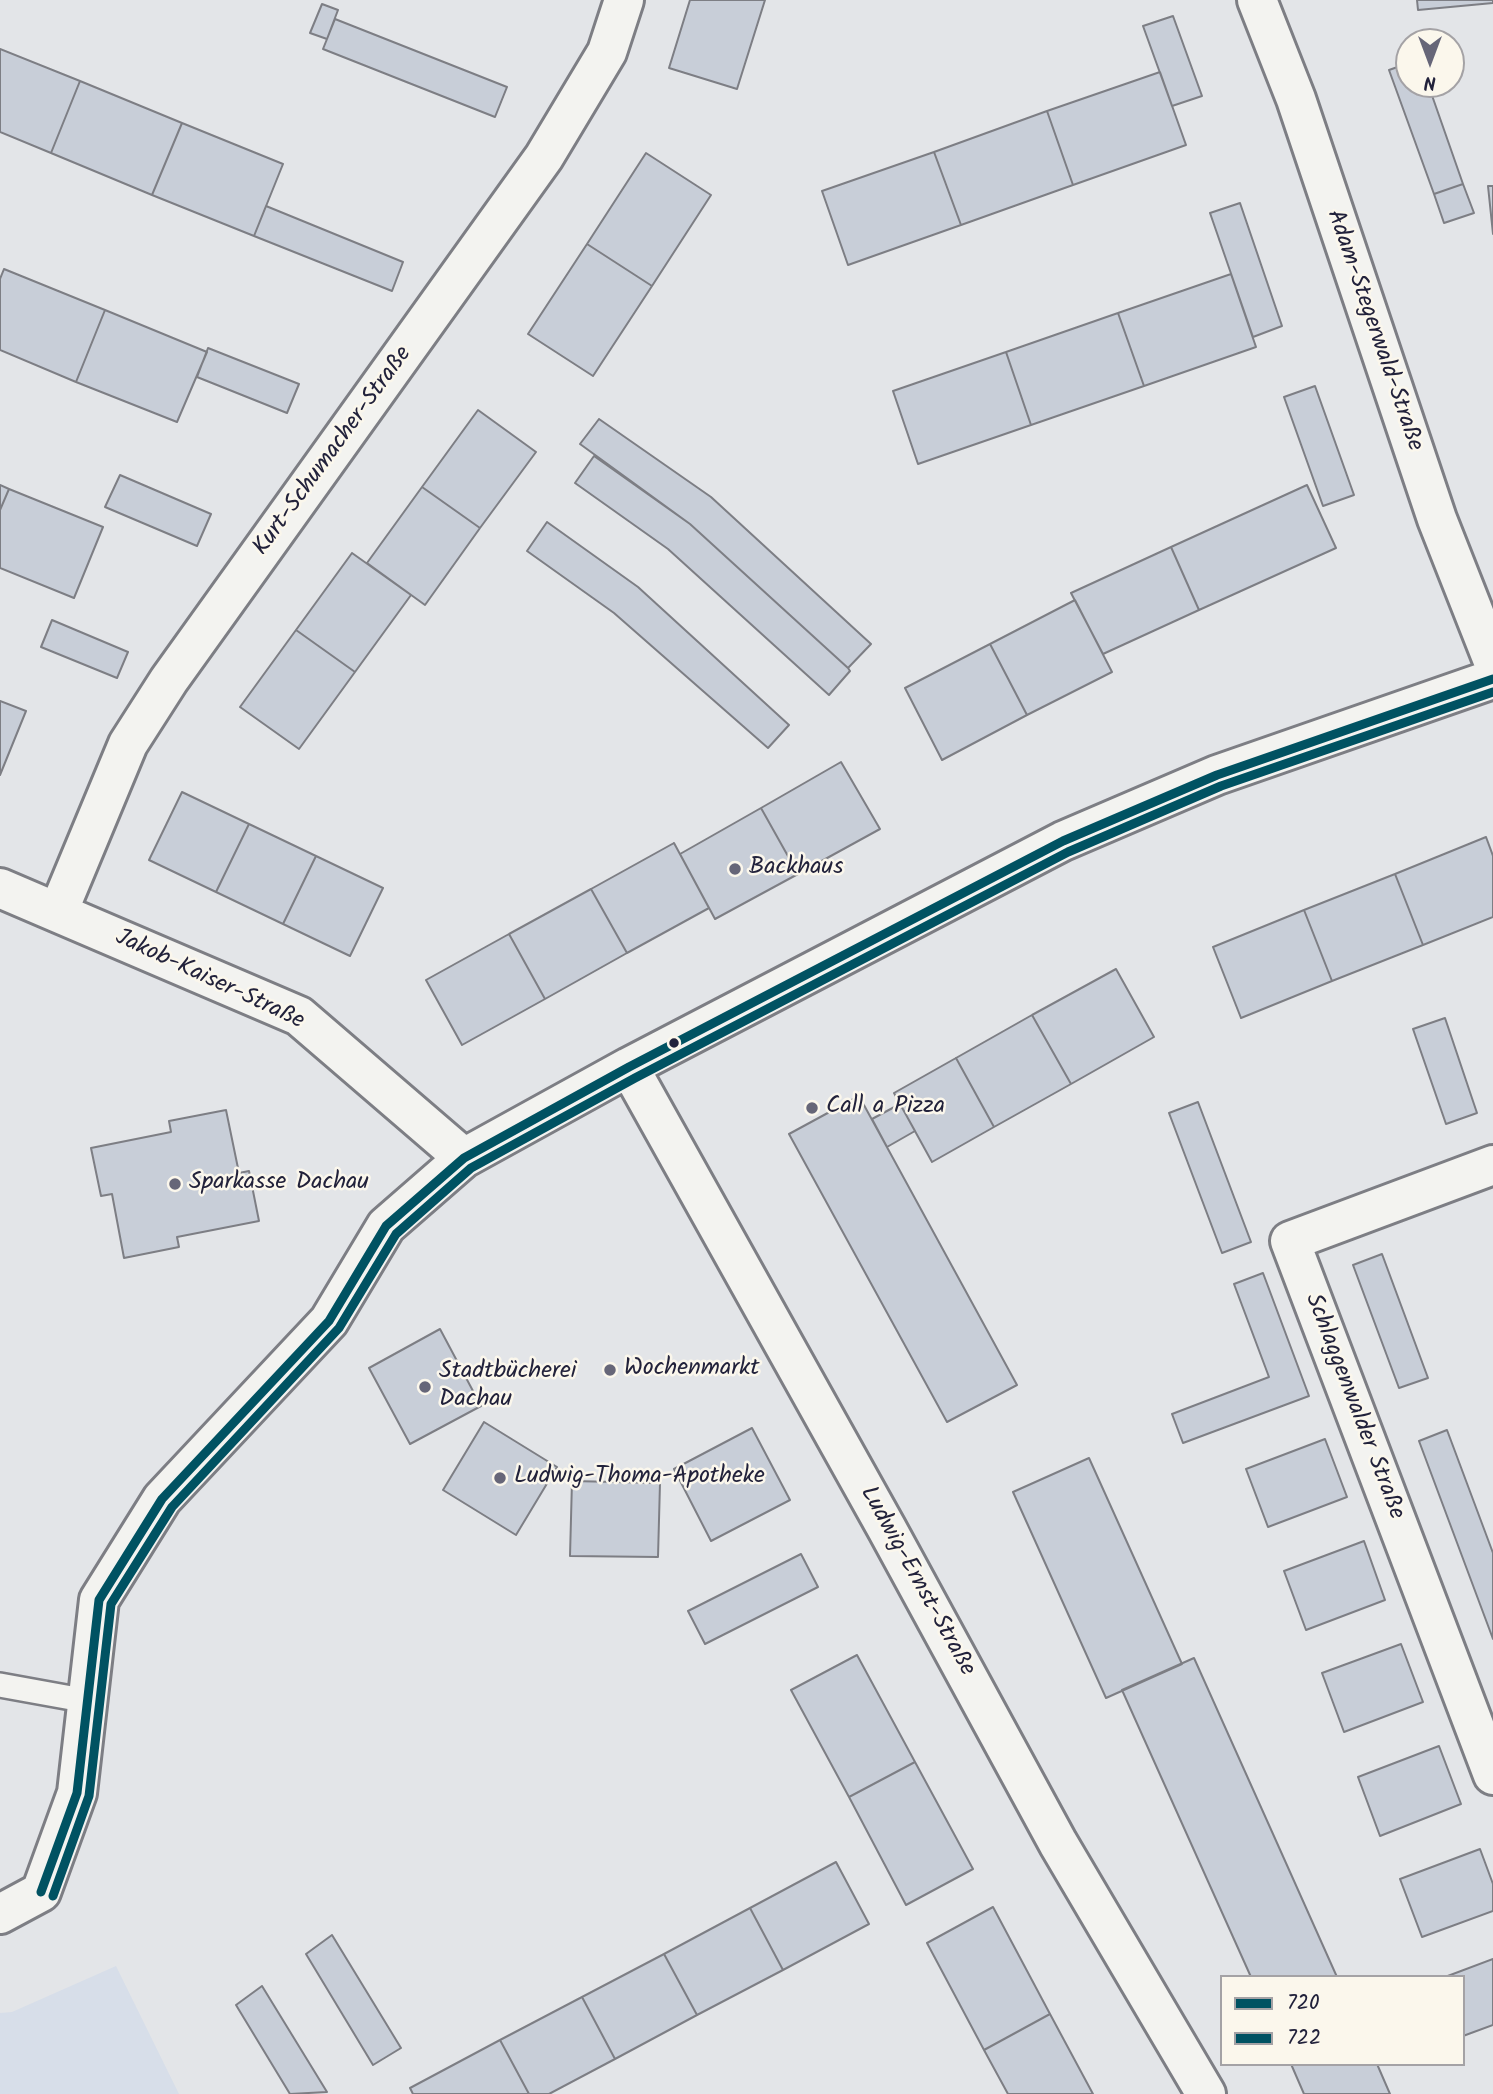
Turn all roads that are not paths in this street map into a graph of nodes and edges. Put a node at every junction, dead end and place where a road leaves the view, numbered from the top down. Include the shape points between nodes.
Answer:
1 (624, 0) edge
2 (1257, 0) edge
3 (1493, 661) edge
4 (1493, 679) edge
5 (0, 888) edge
6 (58, 912) junction
7 (629, 1067) junction
8 (464, 1158) junction
9 (1493, 1164) edge
10 (0, 1685) edge
11 (88, 1701) junction
12 (1493, 1775) edge
13 (0, 1914) edge
14 (1206, 2094) edge

1 - 6 street, Kurt-Schumacher-Straße via 607,52 544,157 169,680 128,744
2 - 3 street, Adam-Stegerwald-Straße via 1296,99 1437,519
4 - 7 street via 1217,775 1063,841
5 - 6 street, Jakob-Kaiser-Straße
6 - 8 street, Jakob-Kaiser-Straße via 299,1016
7 - 8 street
7 - 14 street, Ludwig-Ernst-Straße via 1058,1843
8 - 11 street via 386,1226 329,1321 162,1499 99,1600
9 - 12 street, Schlaggenwalder Straße via 1290,1241
10 - 11 lane
11 - 13 street via 77,1793 41,1892

